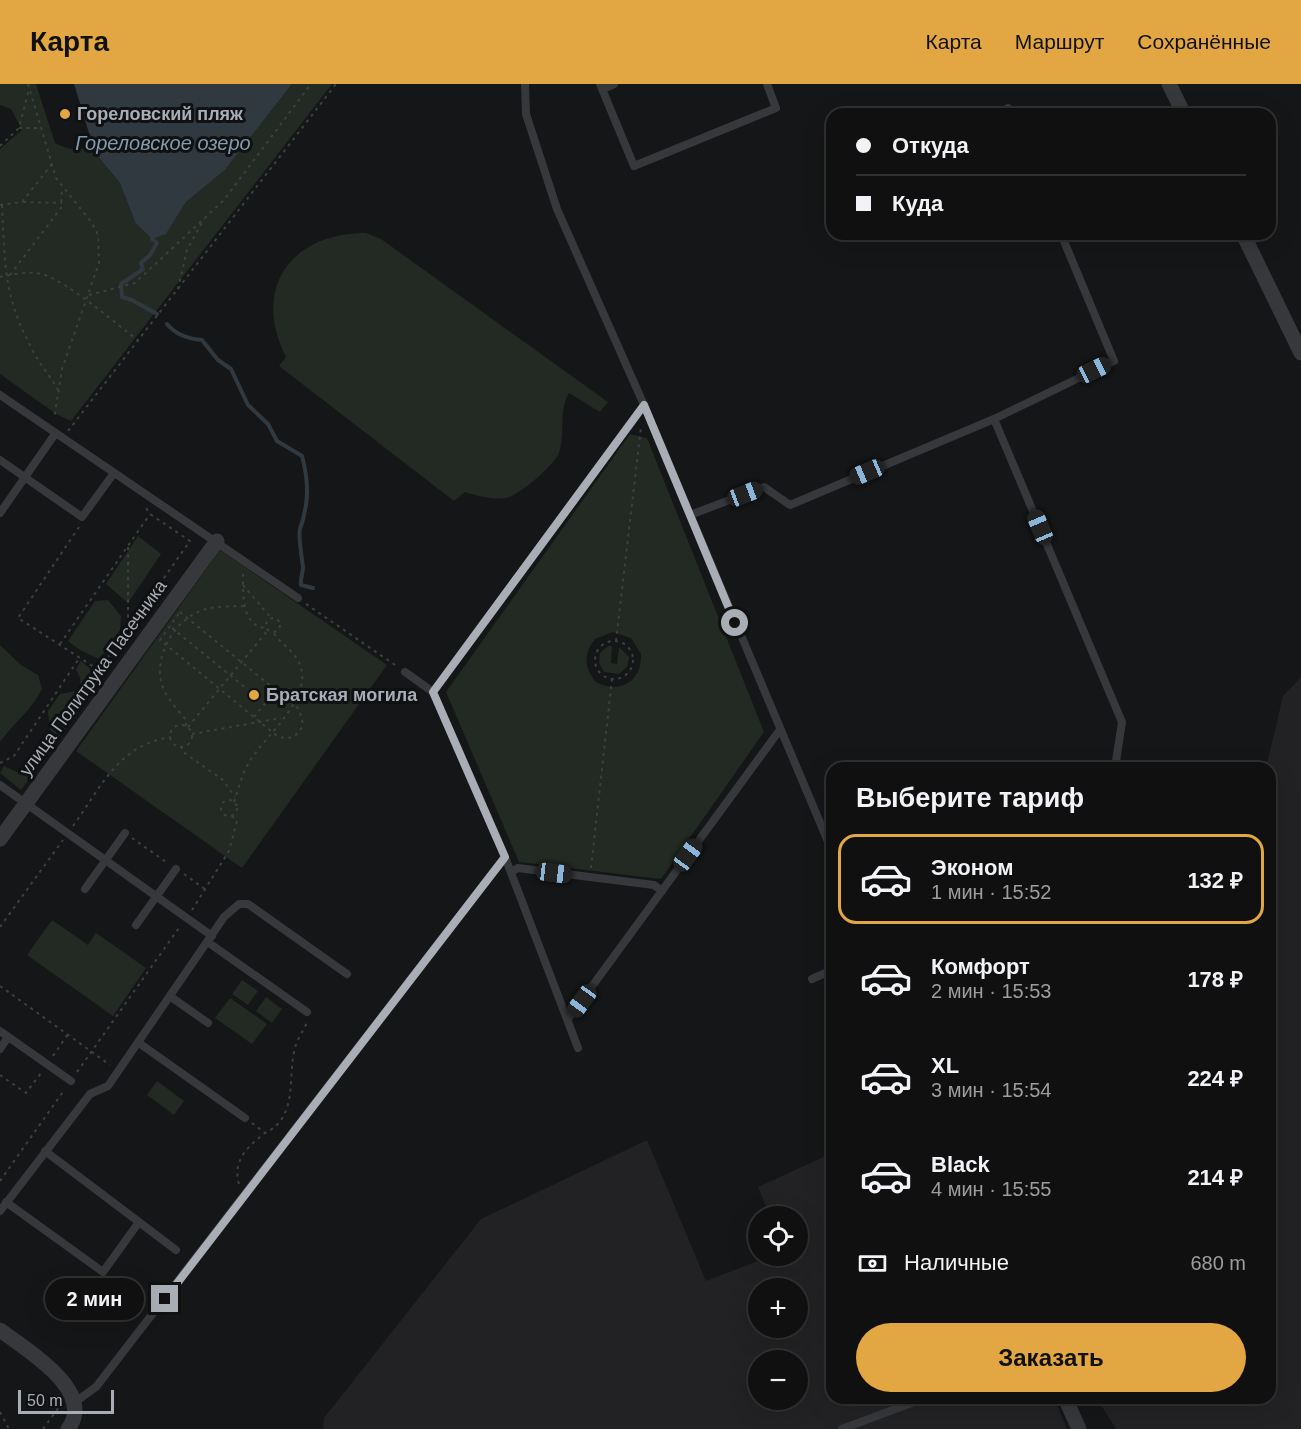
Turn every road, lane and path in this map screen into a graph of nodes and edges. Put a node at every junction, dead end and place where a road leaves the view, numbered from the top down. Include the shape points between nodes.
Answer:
1 (311, 84) edge
2 (336, 84) edge
3 (525, 84) edge
4 (614, 84) edge
5 (766, 84) edge
6 (1169, 84) edge
7 (29, 86) edge
8 (602, 86) edge
9 (1181, 108) edge
10 (19, 128) junction
11 (41, 128) junction
12 (0, 146) edge
13 (52, 165) junction
14 (62, 187) junction
15 (22, 202) junction
16 (62, 203) junction
17 (1, 205) edge
18 (205, 216) junction
19 (1064, 240) edge
20 (1246, 240) edge
21 (10, 275) junction
22 (5, 276) junction
23 (0, 277) edge
24 (178, 292) junction
25 (88, 295) junction
26 (86, 302) junction
27 (139, 341) junction
28 (1301, 353) edge
29 (59, 392) junction
30 (0, 395) edge
31 (644, 405) junction
32 (994, 419) junction
33 (55, 434) junction
34 (0, 460) edge
35 (114, 473) junction
36 (24, 478) junction
37 (145, 506) dead end
38 (0, 513) edge
39 (150, 514) junction
40 (690, 515) junction
41 (82, 517) junction
42 (217, 541) junction
43 (128, 547) junction
44 (243, 559) junction
45 (243, 585) junction
46 (298, 598) joint
47 (244, 606) junction
48 (188, 618) junction
49 (271, 618) junction
50 (165, 623) junction
51 (128, 628) junction
52 (267, 629) junction
53 (177, 631) junction
54 (273, 632) junction
55 (616, 641) junction
56 (60, 644) junction
57 (166, 645) junction
58 (80, 657) junction
59 (241, 662) junction
60 (99, 670) junction
61 (405, 672) joint
62 (231, 675) junction
63 (612, 679) junction
64 (115, 681) junction
65 (220, 689) junction
66 (247, 689) dead end
67 (276, 690) junction
68 (433, 692) junction
69 (293, 705) junction
70 (254, 717) junction
71 (282, 718) junction
72 (261, 722) junction
73 (187, 727) junction
74 (271, 731) junction
75 (780, 731) junction
76 (192, 734) junction
77 (171, 737) junction
78 (181, 746) junction
79 (1116, 762) edge
80 (0, 763) edge
81 (0, 785) edge
82 (236, 797) junction
83 (234, 802) junction
84 (26, 803) junction
85 (232, 816) junction
86 (125, 832) joint
87 (68, 833) junction
88 (826, 837) edge
89 (0, 839) edge
90 (505, 857) junction
91 (105, 860) junction
92 (176, 869) junction
93 (511, 872) junction
94 (590, 877) junction
95 (85, 889) dead end
96 (206, 890) junction
97 (662, 891) junction
98 (156, 896) junction
99 (186, 918) junction
100 (136, 925) dead end
101 (0, 927) edge
102 (210, 939) junction
103 (826, 973) edge
104 (347, 975) dead end
105 (813, 979) dead end
106 (0, 986) edge
107 (171, 997) junction
108 (307, 1012) joint
109 (568, 1019) junction
110 (208, 1023) dead end
111 (0, 1031) edge
112 (8, 1037) junction
113 (139, 1043) junction
114 (578, 1048) dead end
115 (0, 1049) edge
116 (92, 1051) junction
117 (119, 1071) junction
118 (0, 1074) edge
119 (71, 1081) junction
120 (26, 1093) dead end
121 (244, 1118) joint
122 (266, 1133) junction
123 (45, 1151) junction
124 (0, 1181) edge
125 (242, 1197) junction
126 (6, 1202) junction
127 (0, 1211) edge
128 (139, 1222) junction
129 (176, 1250) dead end
130 (0, 1330) edge
131 (74, 1397) junction
132 (909, 1404) edge
133 (1068, 1404) edge
134 (0, 1412) edge
135 (9, 1429) edge
136 (43, 1429) edge
137 (68, 1429) edge
138 (842, 1429) edge
139 (1079, 1429) edge

1 - 18 path via 224,200
2 - 24 path
3 - 31 lane via 526,114 558,209
4 - 8 lane
5 - 8 lane via 776,108 634,166
6 - 9 street
7 - 10 path
7 - 11 path
10 - 11 path
10 - 12 path
11 - 13 path
13 - 14 path
13 - 15 path
14 - 16 path
14 - 25 path via 92,223 100,245 99,263
15 - 16 path
15 - 17 path
16 - 21 path via 58,214
17 - 22 path
18 - 24 path via 187,250
18 - 25 path via 135,283
19 - 32 lane via 1114,361
20 - 28 street
21 - 22 path
21 - 26 path via 41,274 66,286
22 - 23 path
22 - 29 path via 23,331
24 - 27 path
25 - 26 path
26 - 27 path
26 - 29 path via 62,369
27 - 33 path via 67,432
29 - 33 path
30 - 33 lane
31 - 40 lane
31 - 55 path
31 - 68 lane
32 - 40 lane via 790,505 764,487
32 - 79 lane via 1122,723
33 - 35 lane
33 - 36 lane
34 - 36 lane
35 - 41 lane
35 - 42 lane
36 - 38 lane
36 - 41 lane
37 - 39 path
39 - 43 path
39 - 51 path via 190,541
40 - 75 lane
41 - 56 path via 78,531 18,618
42 - 44 lane
42 - 50 street, улица Политрука Пасечника
43 - 51 path
43 - 56 path
44 - 45 path
44 - 46 lane
45 - 47 path
45 - 49 path
46 - 61 path
47 - 48 path via 206,609
47 - 52 path via 251,620
48 - 50 path via 180,612
48 - 53 path
48 - 59 path
49 - 52 path via 266,622
49 - 54 path via 278,619 280,625
50 - 53 path
50 - 57 path via 160,640
50 - 64 street, улица Политрука Пасечника
51 - 60 path
52 - 54 path
52 - 59 path
53 - 57 path
53 - 62 path
54 - 69 path via 296,656 301,668 303,685
55 - 63 path via 630,650 633,663 627,674
55 - 63 path via 601,646 595,657 597,670
56 - 58 path
57 - 65 path
57 - 73 path via 160,664 161,680
58 - 60 path
58 - 80 path via 14,756
59 - 62 path
59 - 67 path
60 - 64 path
61 - 68 lane
62 - 65 path
62 - 66 path
63 - 94 path
64 - 84 street, улица Политрука Пасечника
65 - 70 path
65 - 73 path
67 - 69 path
67 - 70 path
68 - 90 lane
69 - 71 path
69 - 74 path via 303,718 297,734 287,738
70 - 72 path
71 - 72 path
71 - 74 path
72 - 74 path
72 - 76 path
73 - 76 path
73 - 77 path via 174,728
74 - 82 path via 250,760
75 - 88 lane
75 - 97 lane
76 - 78 path via 189,744
77 - 78 path
77 - 87 path via 141,744 124,756
78 - 82 path via 183,752 223,780
81 - 84 lane
82 - 83 path
83 - 85 path via 237,809
83 - 85 path via 226,801 221,807 224,815
84 - 87 lane
84 - 89 street, улица Политрука Пасечника
85 - 96 path via 237,821 233,842
86 - 91 lane
86 - 92 path
87 - 91 lane
87 - 101 path
90 - 93 lane
90 - 125 lane
91 - 95 lane
91 - 98 lane
92 - 96 path
92 - 98 lane
93 - 94 lane via 518,868
93 - 109 lane
94 - 97 lane via 654,885
96 - 99 path
97 - 109 lane
98 - 99 lane
98 - 100 lane
99 - 102 lane
99 - 116 path
102 - 104 lane via 232,909 248,904
102 - 107 lane
102 - 108 lane
103 - 105 lane
106 - 116 path
107 - 110 lane
107 - 113 lane
108 - 122 path via 308,1022 295,1048 291,1103
109 - 114 lane
111 - 112 lane
112 - 115 lane
112 - 119 lane
113 - 117 lane
113 - 121 lane
116 - 117 path
116 - 119 path
117 - 123 lane via 108,1086 90,1094
118 - 120 path
119 - 124 path
121 - 122 path
122 - 125 path via 247,1148 237,1166
123 - 126 lane
123 - 128 lane
125 - 131 lane via 96,1387
126 - 127 lane
126 - 128 lane via 102,1272
128 - 129 lane
130 - 131 street via 61,1379
131 - 136 path
131 - 137 street via 73,1422
132 - 138 lane
133 - 139 street
134 - 135 path

